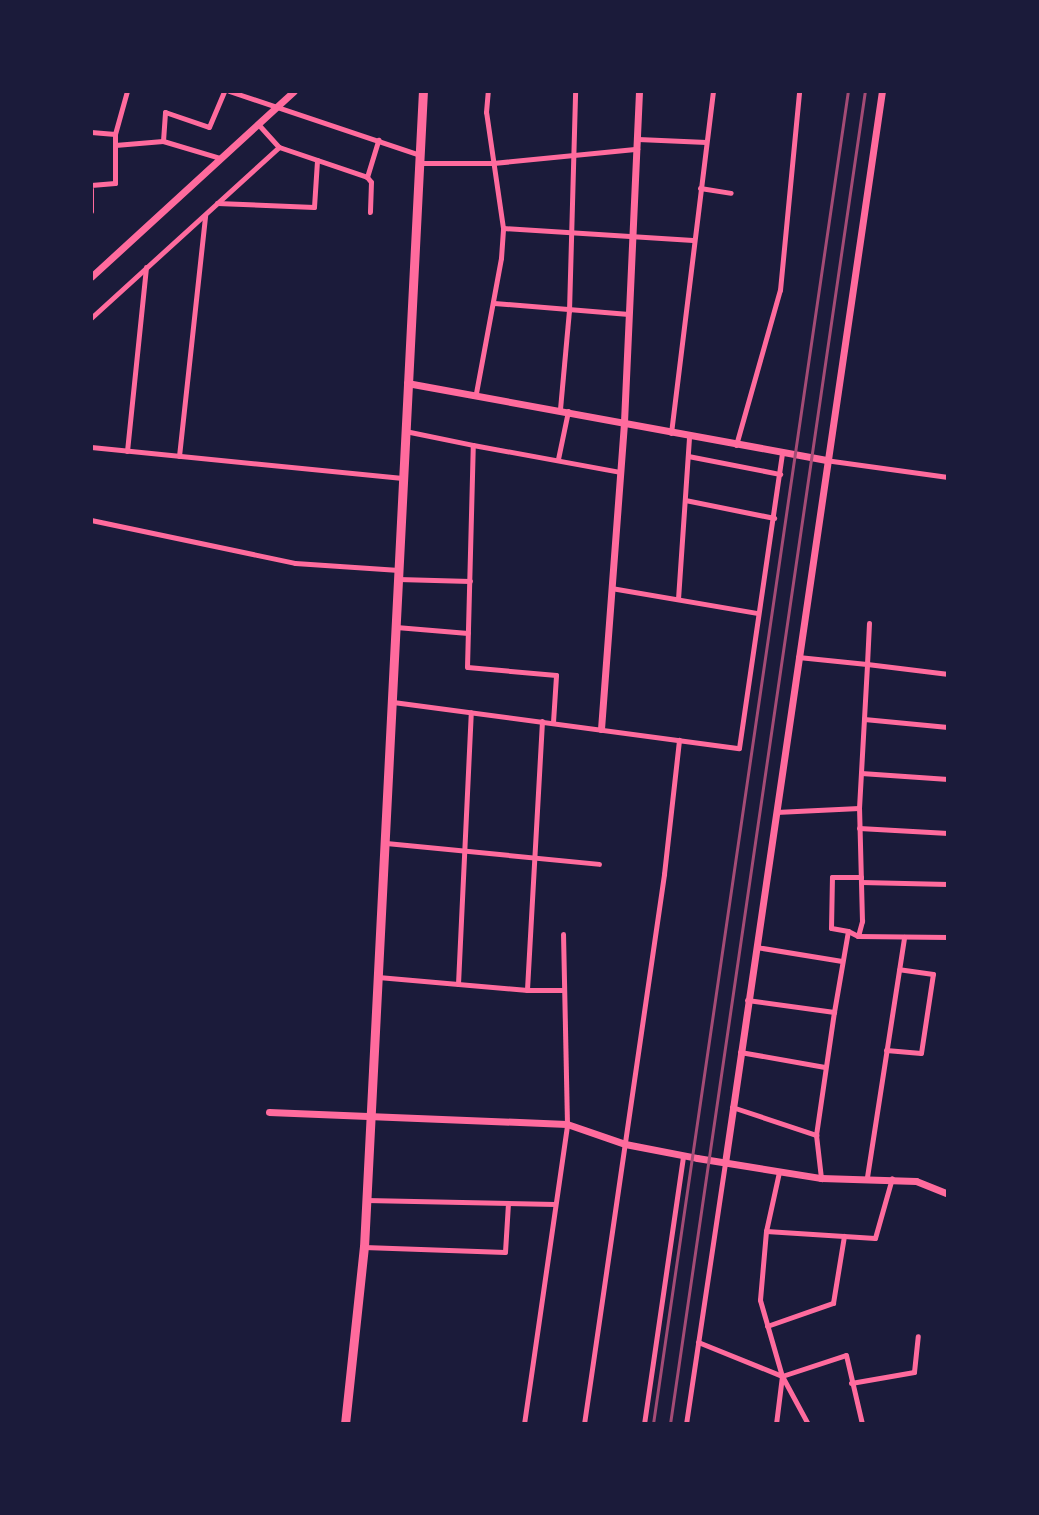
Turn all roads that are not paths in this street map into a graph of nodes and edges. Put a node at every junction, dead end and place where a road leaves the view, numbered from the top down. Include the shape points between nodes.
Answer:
1 (127, 91) edge
2 (227, 91) edge
3 (294, 91) edge
4 (423, 91) edge
5 (488, 91) edge
6 (575, 91) edge
7 (639, 91) edge
8 (713, 91) edge
9 (799, 91) edge
10 (882, 91) edge
11 (277, 107) junction
12 (258, 124) junction
13 (91, 132) edge
14 (115, 134) junction
15 (638, 139) junction
16 (377, 140) junction
17 (163, 141) junction
18 (706, 142) junction
19 (115, 145) junction
20 (279, 147) junction
21 (637, 149) junction
22 (574, 156) junction
23 (222, 159) junction
24 (420, 159) junction
25 (317, 160) junction
26 (493, 163) junction
27 (367, 177) junction
28 (91, 187) edge
29 (700, 188) junction
30 (731, 192) dead end
31 (217, 203) junction
32 (91, 211) edge
33 (370, 212) dead end
34 (205, 215) junction
35 (503, 228) junction
36 (572, 231) junction
37 (633, 237) junction
38 (693, 240) junction
39 (146, 267) junction
40 (91, 277) edge
41 (494, 303) junction
42 (569, 311) junction
43 (629, 314) junction
44 (91, 318) edge
45 (407, 383) junction
46 (476, 393) junction
47 (564, 410) junction
48 (624, 422) junction
49 (405, 431) junction
50 (671, 433) junction
51 (689, 436) junction
52 (473, 445) junction
53 (736, 445) junction
54 (91, 447) edge
55 (127, 451) junction
56 (782, 453) junction
57 (179, 456) junction
58 (688, 456) junction
59 (558, 459) junction
60 (825, 460) junction
61 (620, 472) junction
62 (780, 474) junction
63 (948, 477) edge
64 (402, 478) junction
65 (685, 500) junction
66 (774, 517) junction
67 (91, 520) edge
68 (398, 575) junction
69 (470, 581) junction
70 (611, 588) junction
71 (678, 599) junction
72 (758, 613) junction
73 (869, 623) dead end
74 (396, 627) junction
75 (468, 633) junction
76 (798, 657) junction
77 (867, 664) junction
78 (948, 674) edge
79 (393, 702) junction
80 (471, 712) junction
81 (864, 719) junction
82 (542, 721) junction
83 (553, 722) junction
84 (948, 727) edge
85 (601, 729) junction
86 (678, 740) junction
87 (861, 773) junction
88 (948, 779) edge
89 (859, 808) junction
90 (776, 811) junction
91 (859, 828) junction
92 (948, 833) edge
93 (386, 843) junction
94 (464, 850) junction
95 (535, 858) junction
96 (599, 864) dead end
97 (861, 880) junction
98 (948, 884) edge
99 (848, 931) junction
100 (563, 934) dead end
101 (858, 936) junction
102 (904, 937) junction
103 (948, 937) edge
104 (754, 947) junction
105 (842, 961) junction
106 (899, 969) junction
107 (378, 976) junction
108 (458, 984) junction
109 (527, 990) junction
110 (563, 990) junction
111 (747, 1000) junction
112 (834, 1012) junction
113 (886, 1050) junction
114 (740, 1052) junction
115 (825, 1067) junction
116 (732, 1107) junction
117 (269, 1112) dead end
118 (370, 1115) junction
119 (567, 1124) junction
120 (816, 1135) junction
121 (625, 1144) junction
122 (683, 1156) junction
123 (725, 1163) junction
124 (779, 1172) junction
125 (867, 1177) junction
126 (821, 1178) junction
127 (892, 1178) junction
128 (948, 1194) edge
129 (366, 1200) junction
130 (508, 1203) junction
131 (555, 1204) junction
132 (766, 1231) junction
133 (844, 1236) junction
134 (364, 1247) junction
135 (767, 1326) junction
136 (918, 1336) dead end
137 (698, 1342) junction
138 (782, 1376) junction
139 (851, 1383) junction
140 (345, 1424) edge
141 (524, 1424) edge
142 (584, 1424) edge
143 (644, 1424) edge
144 (686, 1424) edge
145 (776, 1424) edge
146 (808, 1424) edge
147 (862, 1424) edge

1 - 14 street
2 - 11 street
2 - 17 street via 209,127 164,112
3 - 11 street
4 - 24 highway
5 - 26 street
6 - 22 street
7 - 15 street
8 - 18 street
9 - 53 street via 780,290
10 - 60 street
11 - 12 street
11 - 16 street
12 - 20 street
12 - 23 street
13 - 14 street
14 - 19 street
15 - 18 street
15 - 21 street
16 - 24 street
16 - 27 street
17 - 19 street
17 - 23 street
18 - 29 street
19 - 28 street via 115,183
20 - 25 street
20 - 31 street
21 - 22 street
21 - 37 street
22 - 26 street
22 - 36 street
23 - 40 street
24 - 26 street
24 - 45 highway
25 - 27 street
25 - 31 street via 314,207
26 - 35 street
27 - 33 street via 372,182
28 - 32 street
29 - 30 street
29 - 38 street
31 - 34 street
34 - 39 street
34 - 57 street
35 - 36 street
35 - 41 street
36 - 37 street
36 - 42 street
37 - 38 street
37 - 43 street
38 - 50 street
39 - 44 street
39 - 55 street
41 - 42 street
41 - 46 street
42 - 43 street
42 - 47 street
43 - 48 street
45 - 46 street
45 - 49 highway
46 - 47 street
47 - 48 street
47 - 59 street
48 - 50 street
48 - 61 street
49 - 52 street
49 - 64 highway
50 - 51 street
51 - 53 street
51 - 58 street
52 - 59 street
52 - 69 street
53 - 56 street
54 - 55 street
55 - 57 street
56 - 60 street
56 - 62 street
57 - 64 street
58 - 62 street
58 - 65 street
59 - 61 street
60 - 63 street
60 - 76 street
61 - 70 street
62 - 66 street
64 - 68 highway
65 - 66 street
65 - 71 street
66 - 72 street
67 - 68 street via 295,563
68 - 69 street
68 - 74 highway
69 - 75 street
70 - 71 street
70 - 85 street
71 - 72 street
72 - 86 street via 738,748
73 - 77 street
74 - 75 street
74 - 79 highway
75 - 83 street via 467,667 556,675
76 - 77 street
76 - 90 street
77 - 78 street
77 - 81 street
79 - 80 street
79 - 93 highway
80 - 82 street
80 - 94 street
81 - 84 street
81 - 87 street
82 - 83 street
82 - 95 street
83 - 85 street
85 - 86 street
86 - 121 street
87 - 88 street
87 - 89 street
89 - 90 street
89 - 91 street
90 - 104 street
91 - 92 street
91 - 97 street
93 - 94 street
93 - 107 highway
94 - 95 street
94 - 108 street
95 - 96 street
95 - 109 street
97 - 98 street
97 - 99 street via 832,877 831,928
97 - 101 street
99 - 101 street
99 - 105 street
100 - 110 street
101 - 102 street
102 - 103 street
102 - 106 street
104 - 105 street
104 - 111 street
105 - 112 street
106 - 113 street
106 - 113 street via 933,974 921,1053
107 - 108 street
107 - 118 highway
108 - 109 street
109 - 110 street
110 - 119 street
111 - 112 street
111 - 114 street
112 - 115 street
113 - 125 street
114 - 115 street
114 - 116 street
115 - 120 street
116 - 120 street
116 - 123 street
117 - 118 street
118 - 119 street
118 - 129 highway
119 - 121 street
119 - 131 street
120 - 126 street
121 - 122 street
121 - 142 street
122 - 123 street
122 - 143 street
123 - 124 street
123 - 137 street
124 - 126 street
124 - 132 street
125 - 126 street
125 - 127 street
127 - 128 street via 916,1181
127 - 133 street via 875,1238
129 - 130 street
129 - 134 highway
130 - 131 street
130 - 134 street via 505,1252
131 - 141 street
132 - 133 street
132 - 135 street via 759,1285
133 - 135 street via 833,1303
134 - 140 highway
135 - 138 street
136 - 139 street via 914,1373
137 - 138 street
137 - 144 street
138 - 139 street via 846,1355
138 - 145 street
138 - 146 street
139 - 147 street

